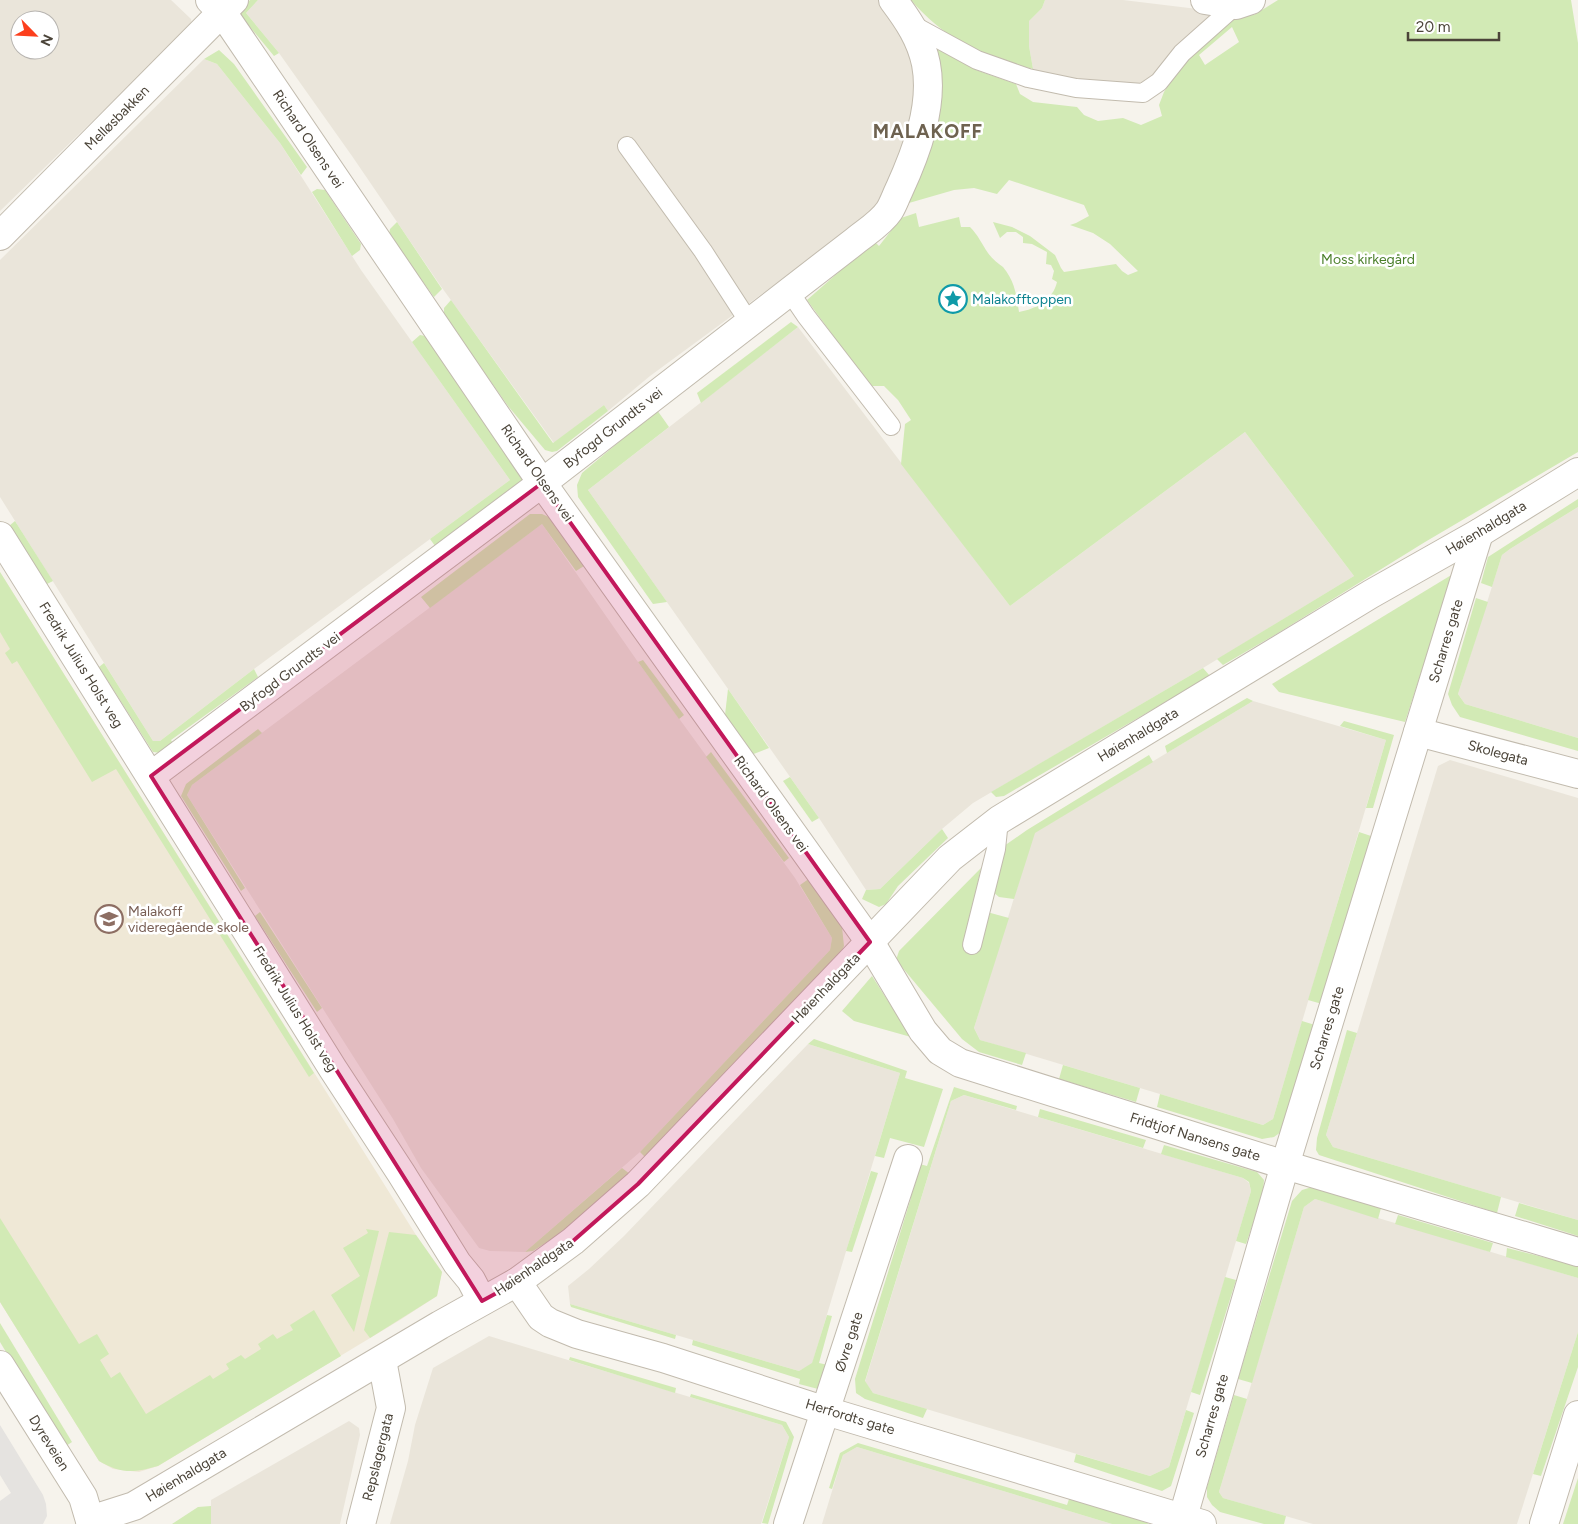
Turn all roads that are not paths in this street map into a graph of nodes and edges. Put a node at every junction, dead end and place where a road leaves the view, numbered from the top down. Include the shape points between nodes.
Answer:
1 (893, 0) edge
2 (1205, 0) edge
3 (1244, 3) edge
4 (222, 4) edge
5 (911, 24) junction
6 (628, 146) dead end
7 (0, 236) edge
8 (789, 291) junction
9 (750, 322) junction
10 (890, 426) dead end
11 (1578, 472) edge
12 (542, 483) junction
13 (1480, 533) junction
14 (0, 536) edge
15 (1418, 732) junction
16 (1578, 774) edge
17 (151, 776) junction
18 (999, 820) junction
19 (870, 942) junction
20 (972, 945) dead end
21 (908, 1159) dead end
22 (1285, 1165) junction
23 (1578, 1252) edge
24 (517, 1282) junction
25 (482, 1301) junction
26 (382, 1360) junction
27 (0, 1366) edge
28 (826, 1411) junction
29 (1578, 1415) edge
30 (1188, 1522) edge
31 (90, 1523) edge
32 (361, 1524) edge
33 (788, 1524) edge
34 (1544, 1524) edge

1 - 5 street, Byfogd Grundts vei
2 - 3 street
3 - 5 lane via 1182,54 1159,82 1143,93 1076,88 1028,78 977,60
4 - 7 street, Melløsbakken
4 - 12 street, Richard Olsens vei
5 - 8 street, Byfogd Grundts vei via 926,64 928,91 908,170 889,211
6 - 9 lane
8 - 9 street, Byfogd Grundts vei
8 - 10 lane
9 - 12 street, Byfogd Grundts vei
11 - 13 street, Høienhaldgata
12 - 17 street, Byfogd Grundts vei
12 - 19 street, Richard Olsens vei
13 - 15 street, Scharres gate
13 - 18 street, Høienhaldgata via 1362,599
14 - 17 street, Fredrik Julius Holst veg
15 - 16 street, Skolegata
15 - 22 street, Scharres gate
17 - 25 street, Fredrik Julius Holst veg
18 - 19 street, Høienhaldgata via 950,858
18 - 20 lane via 996,849
19 - 22 street, Fridtjof Nansens gate via 923,1031 940,1051 960,1063
19 - 24 street, Høienhaldgata via 638,1184 573,1241
21 - 28 street, Øvre gate
22 - 23 street, Fridtjof Nansens gate
22 - 30 street, Scharres gate
24 - 25 street, Høienhaldgata
24 - 28 street, Herfordts gate via 536,1310 550,1323
25 - 26 street, Høienhaldgata
26 - 31 street, Høienhaldgata via 134,1506
26 - 32 street, Repslagergata via 391,1408
27 - 31 street, Dyreveien via 83,1497
28 - 30 street, Herfordts gate
28 - 33 street, Øvre gate
29 - 34 street

